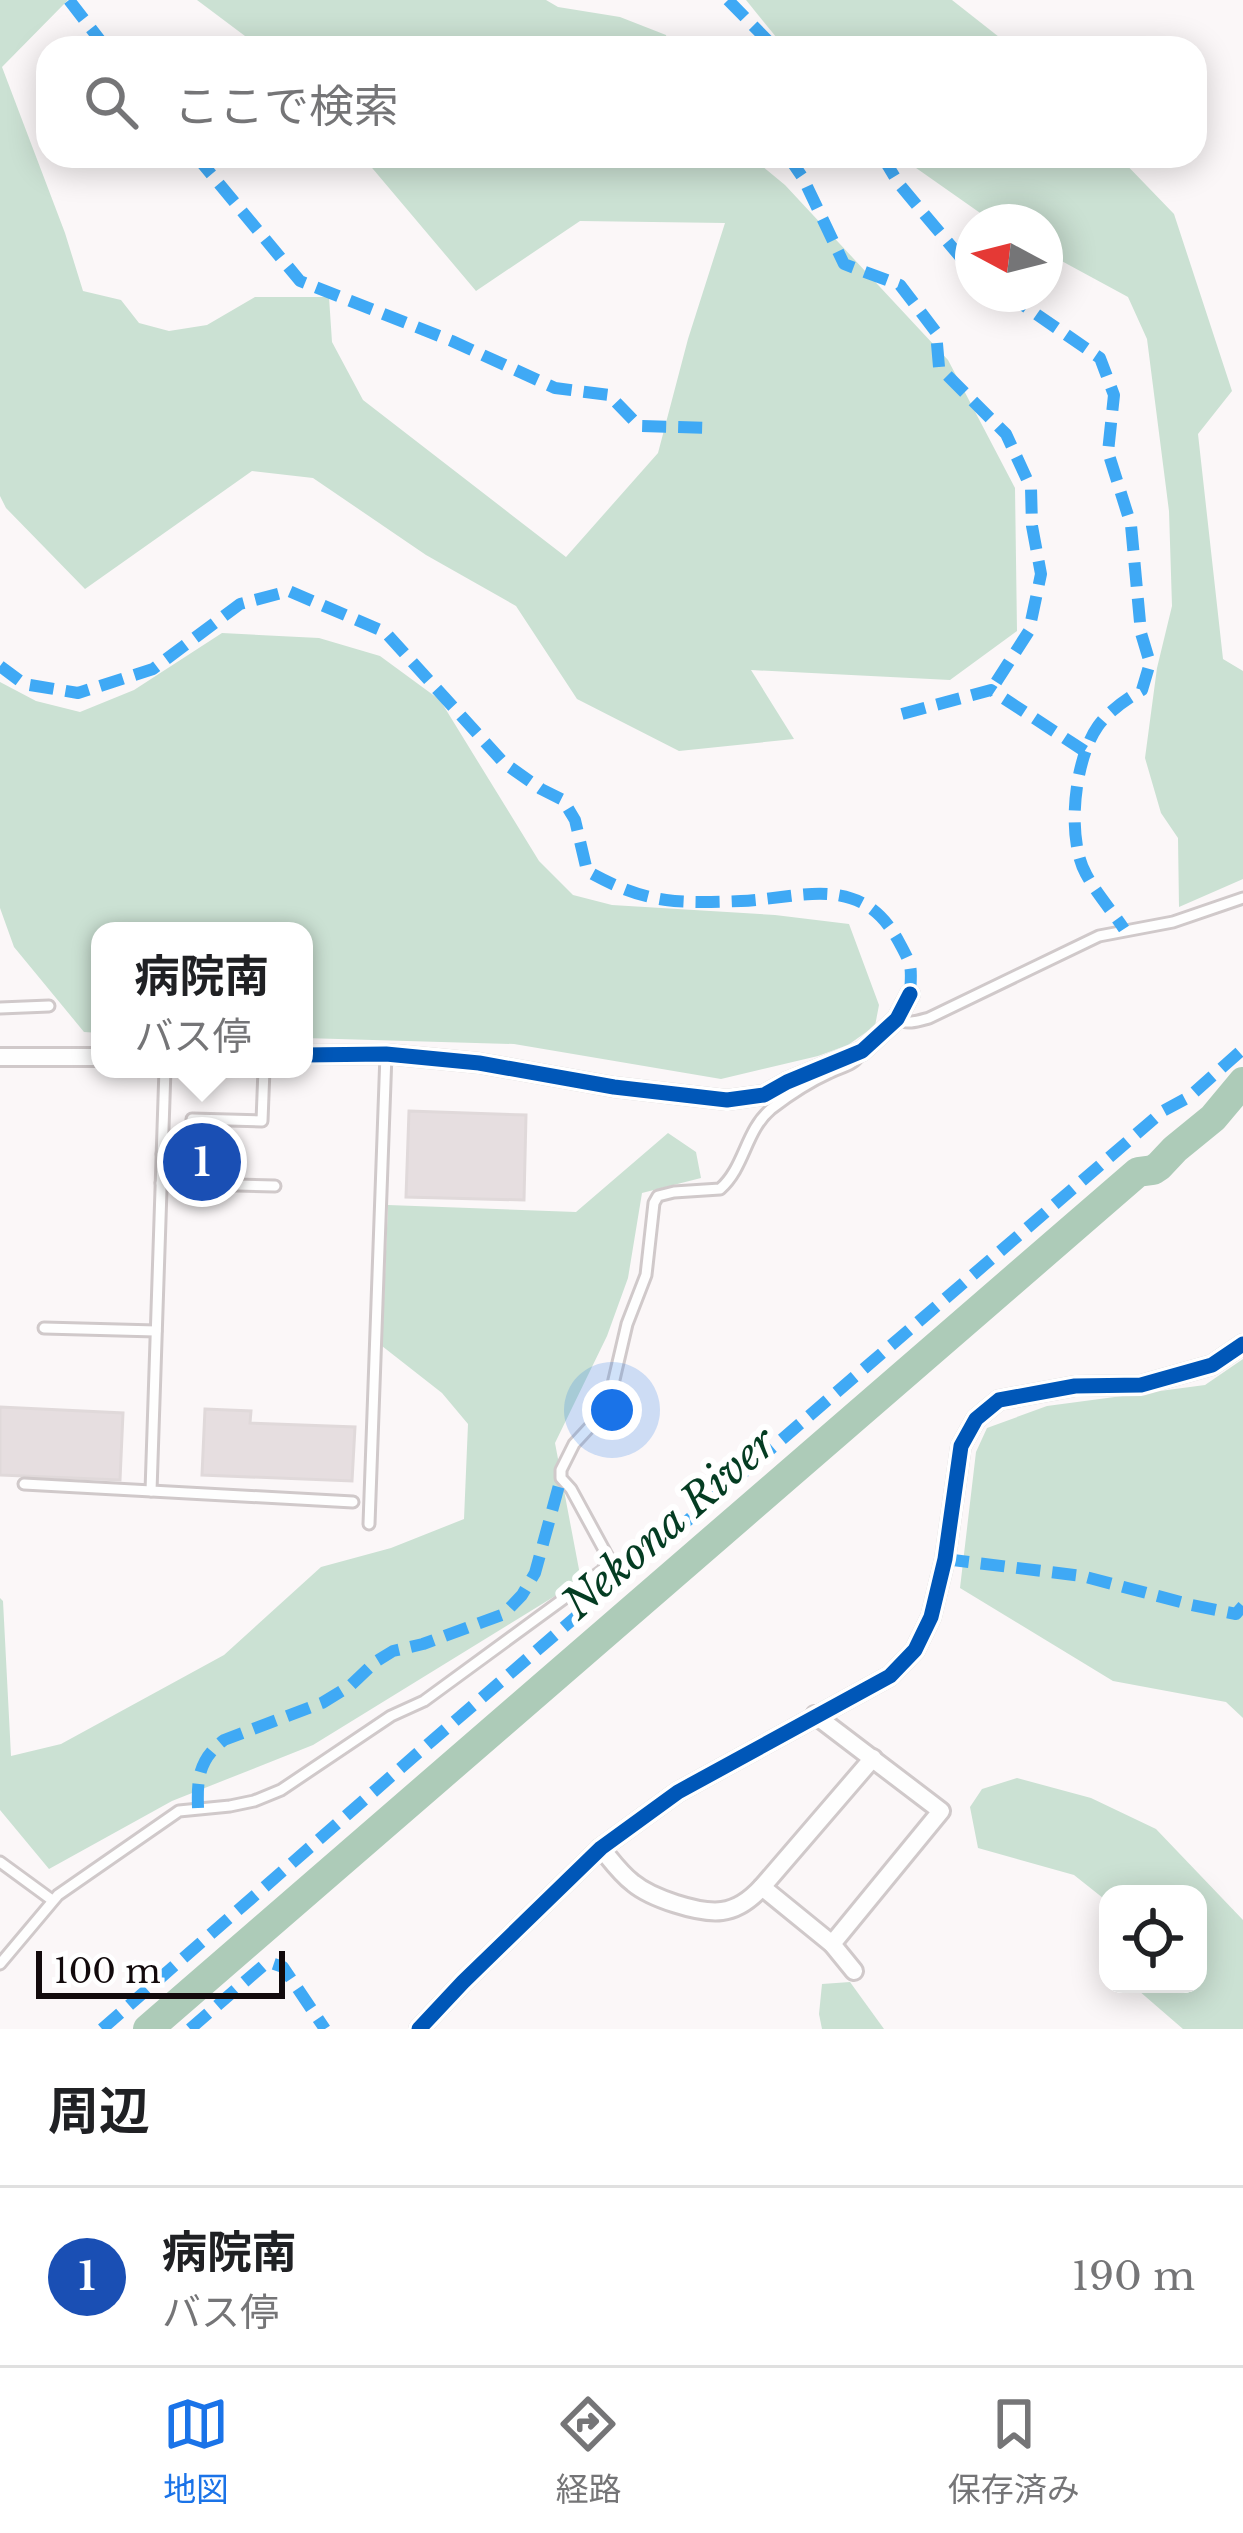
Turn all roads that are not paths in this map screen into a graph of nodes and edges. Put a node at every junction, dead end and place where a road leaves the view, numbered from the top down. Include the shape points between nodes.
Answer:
1 (1243, 898) edge
2 (910, 994) dead end
3 (49, 1006) dead end
4 (0, 1009) edge
5 (897, 1019) junction
6 (862, 1051) junction
7 (386, 1054) junction
8 (313, 1055) edge
9 (0, 1057) edge
10 (91, 1057) edge
11 (165, 1078) edge
12 (264, 1078) edge
13 (162, 1154) junction
14 (161, 1183) junction
15 (275, 1186) dead end
16 (44, 1328) dead end
17 (156, 1331) junction
18 (1243, 1344) edge
19 (24, 1484) dead end
20 (151, 1491) junction
21 (353, 1502) dead end
22 (369, 1524) dead end
23 (815, 1715) junction
24 (873, 1758) junction
25 (601, 1848) junction
26 (0, 1862) edge
27 (762, 1887) junction
28 (52, 1900) junction
29 (832, 1944) junction
30 (0, 1964) edge
31 (854, 1971) dead end
32 (419, 2029) edge

1 - 5 lane via 1099,936 928,1018
2 - 5 street
3 - 4 lane
5 - 6 street
6 - 7 street via 764,1095 727,1100
6 - 28 lane via 759,1120 720,1189 674,1192 654,1203 646,1275 613,1384 562,1469 608,1557 603,1570 424,1701 280,1790 179,1811
7 - 8 street
7 - 22 lane
9 - 10 street
11 - 13 lane
12 - 13 lane via 262,1121 192,1119 191,1155
13 - 14 lane
14 - 15 lane
14 - 17 lane
16 - 17 lane
17 - 20 lane
18 - 23 street via 1212,1365 1141,1385 999,1400 976,1419 961,1446 945,1559 915,1650 890,1676
19 - 20 lane
20 - 21 lane
23 - 24 street
23 - 25 street via 678,1792
24 - 27 street
24 - 29 street via 941,1811
25 - 27 street via 636,1887 692,1907 731,1909
25 - 32 street
26 - 28 lane
27 - 29 street
28 - 30 lane
29 - 31 street

